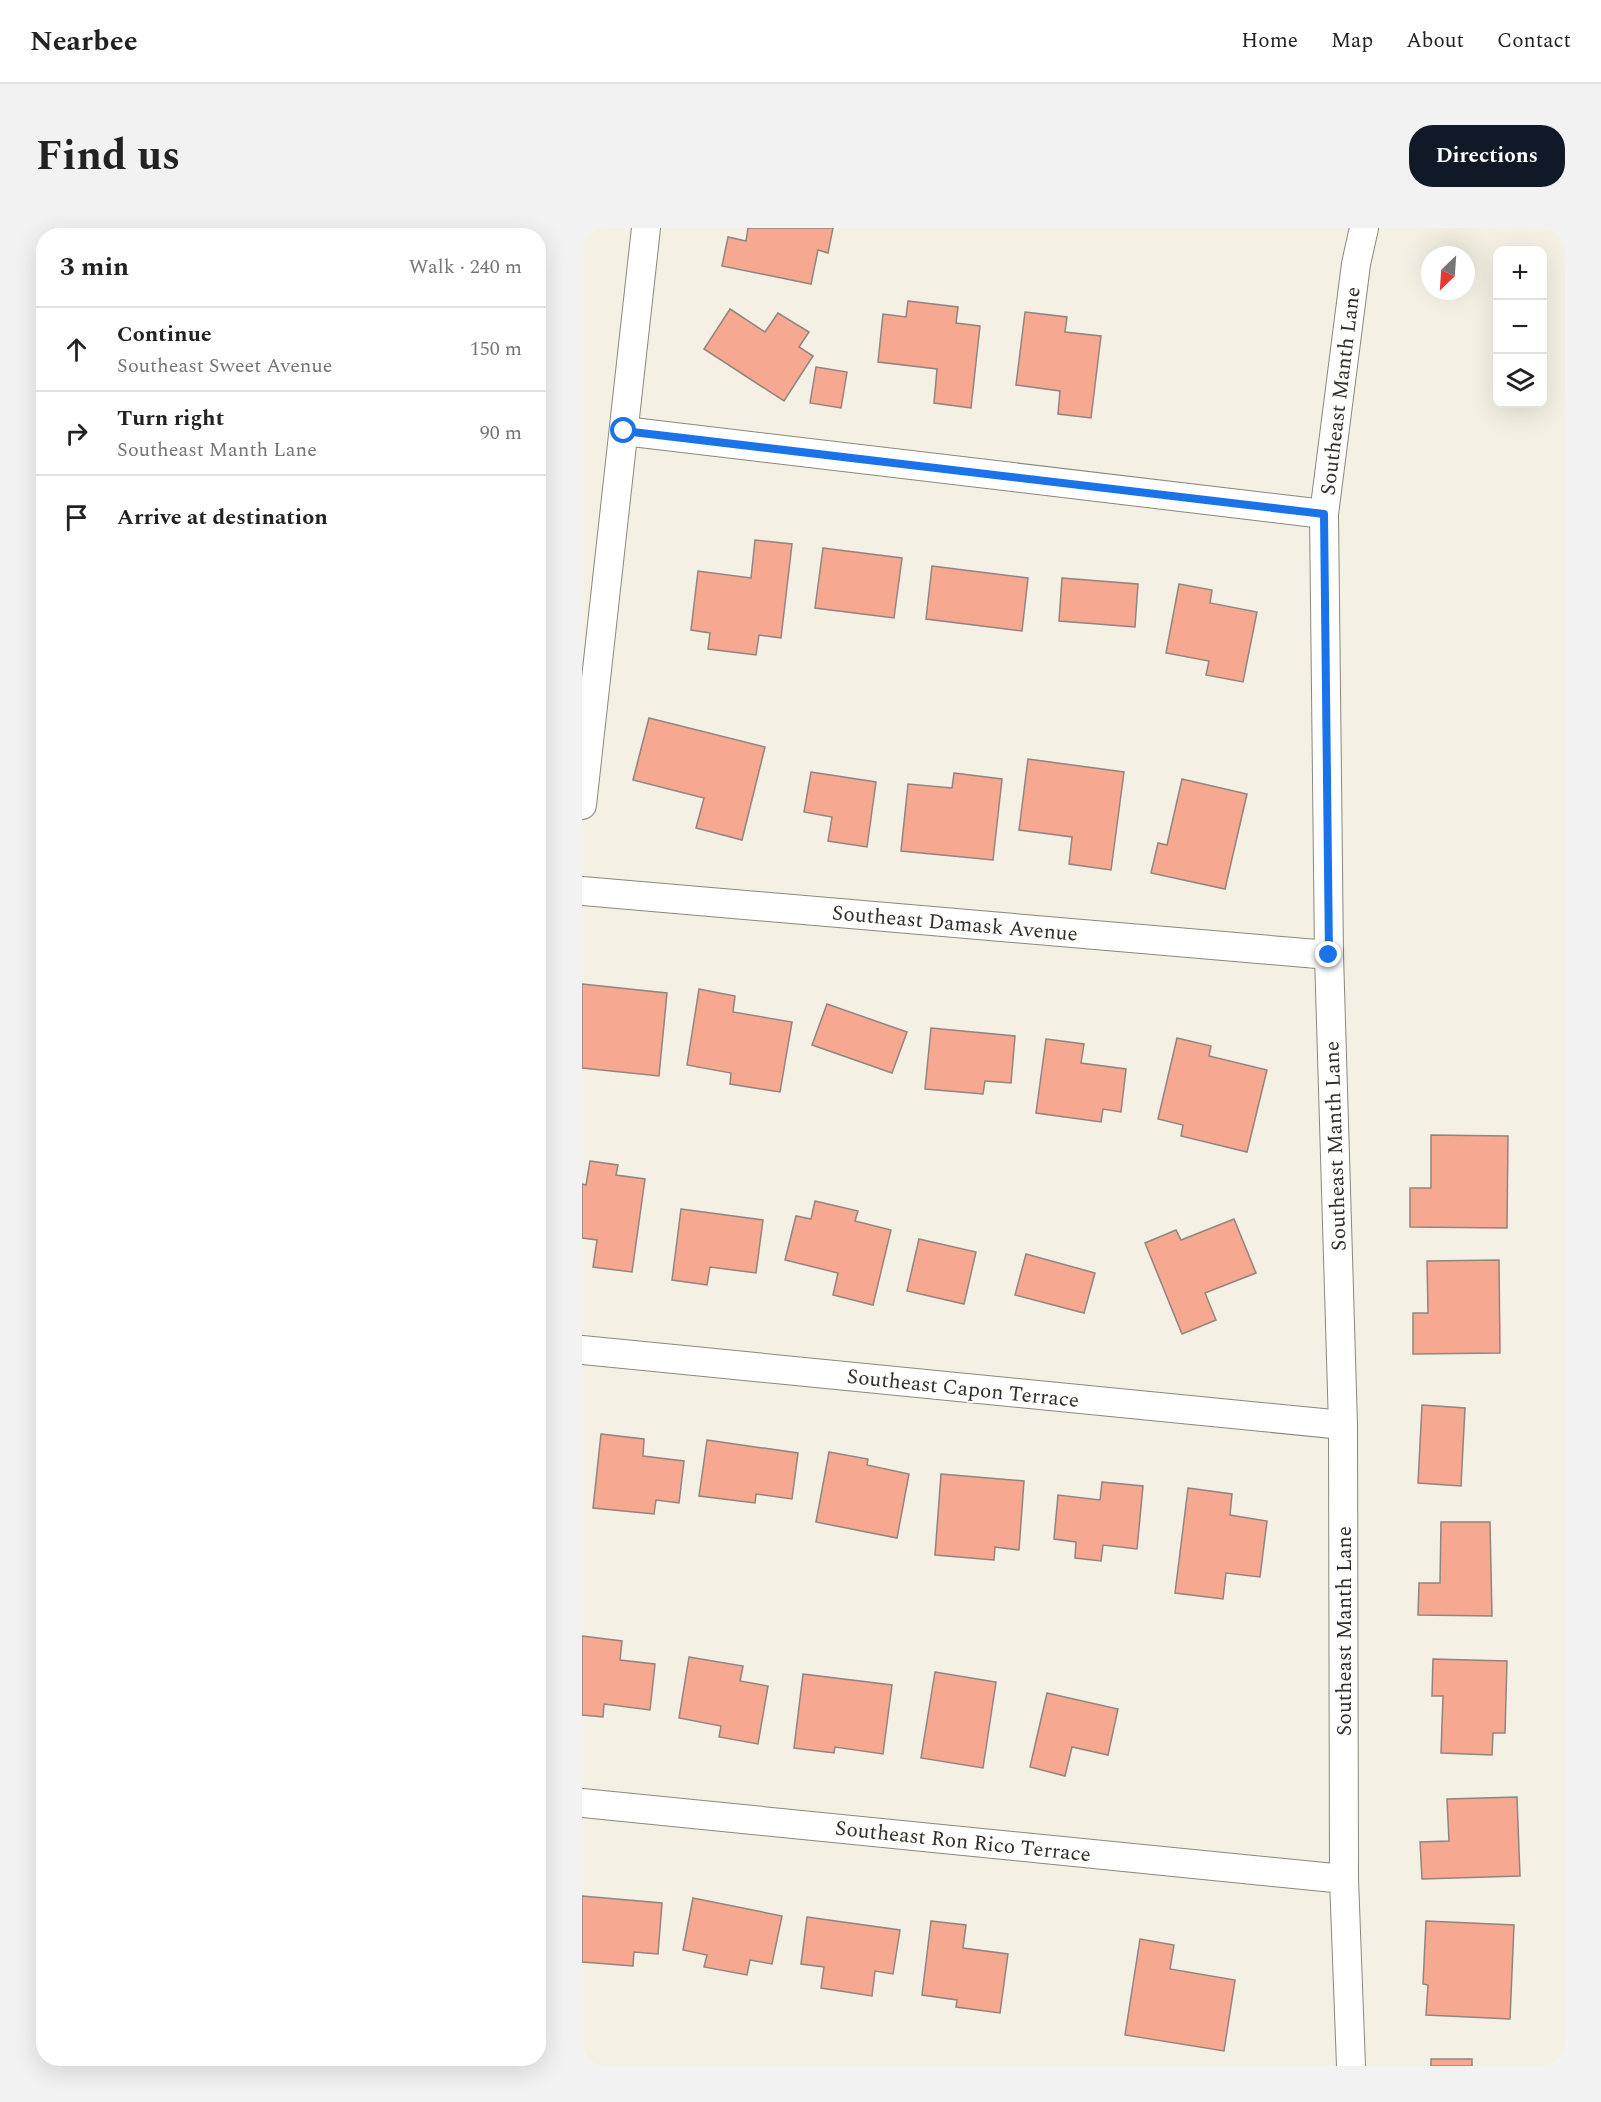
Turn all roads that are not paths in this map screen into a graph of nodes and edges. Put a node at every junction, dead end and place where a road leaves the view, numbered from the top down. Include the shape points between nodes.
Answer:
1 (646, 228) edge
2 (1364, 228) edge
3 (624, 431) junction
4 (1324, 514) junction
5 (582, 805) edge
6 (582, 891) edge
7 (1329, 955) junction
8 (582, 1350) edge
9 (1343, 1425) junction
10 (582, 1803) edge
11 (1344, 1880) junction
12 (1351, 2066) edge

1 - 3 street
2 - 4 street, Southeast Manth Lane
3 - 4 street
3 - 5 street
4 - 7 street, Southeast Manth Lane
6 - 7 street, Southeast Damask Avenue
7 - 9 street, Southeast Manth Lane
8 - 9 street, Southeast Capon Terrace
9 - 11 street, Southeast Manth Lane
10 - 11 street, Southeast Ron Rico Terrace
11 - 12 street, Southeast Manth Lane

